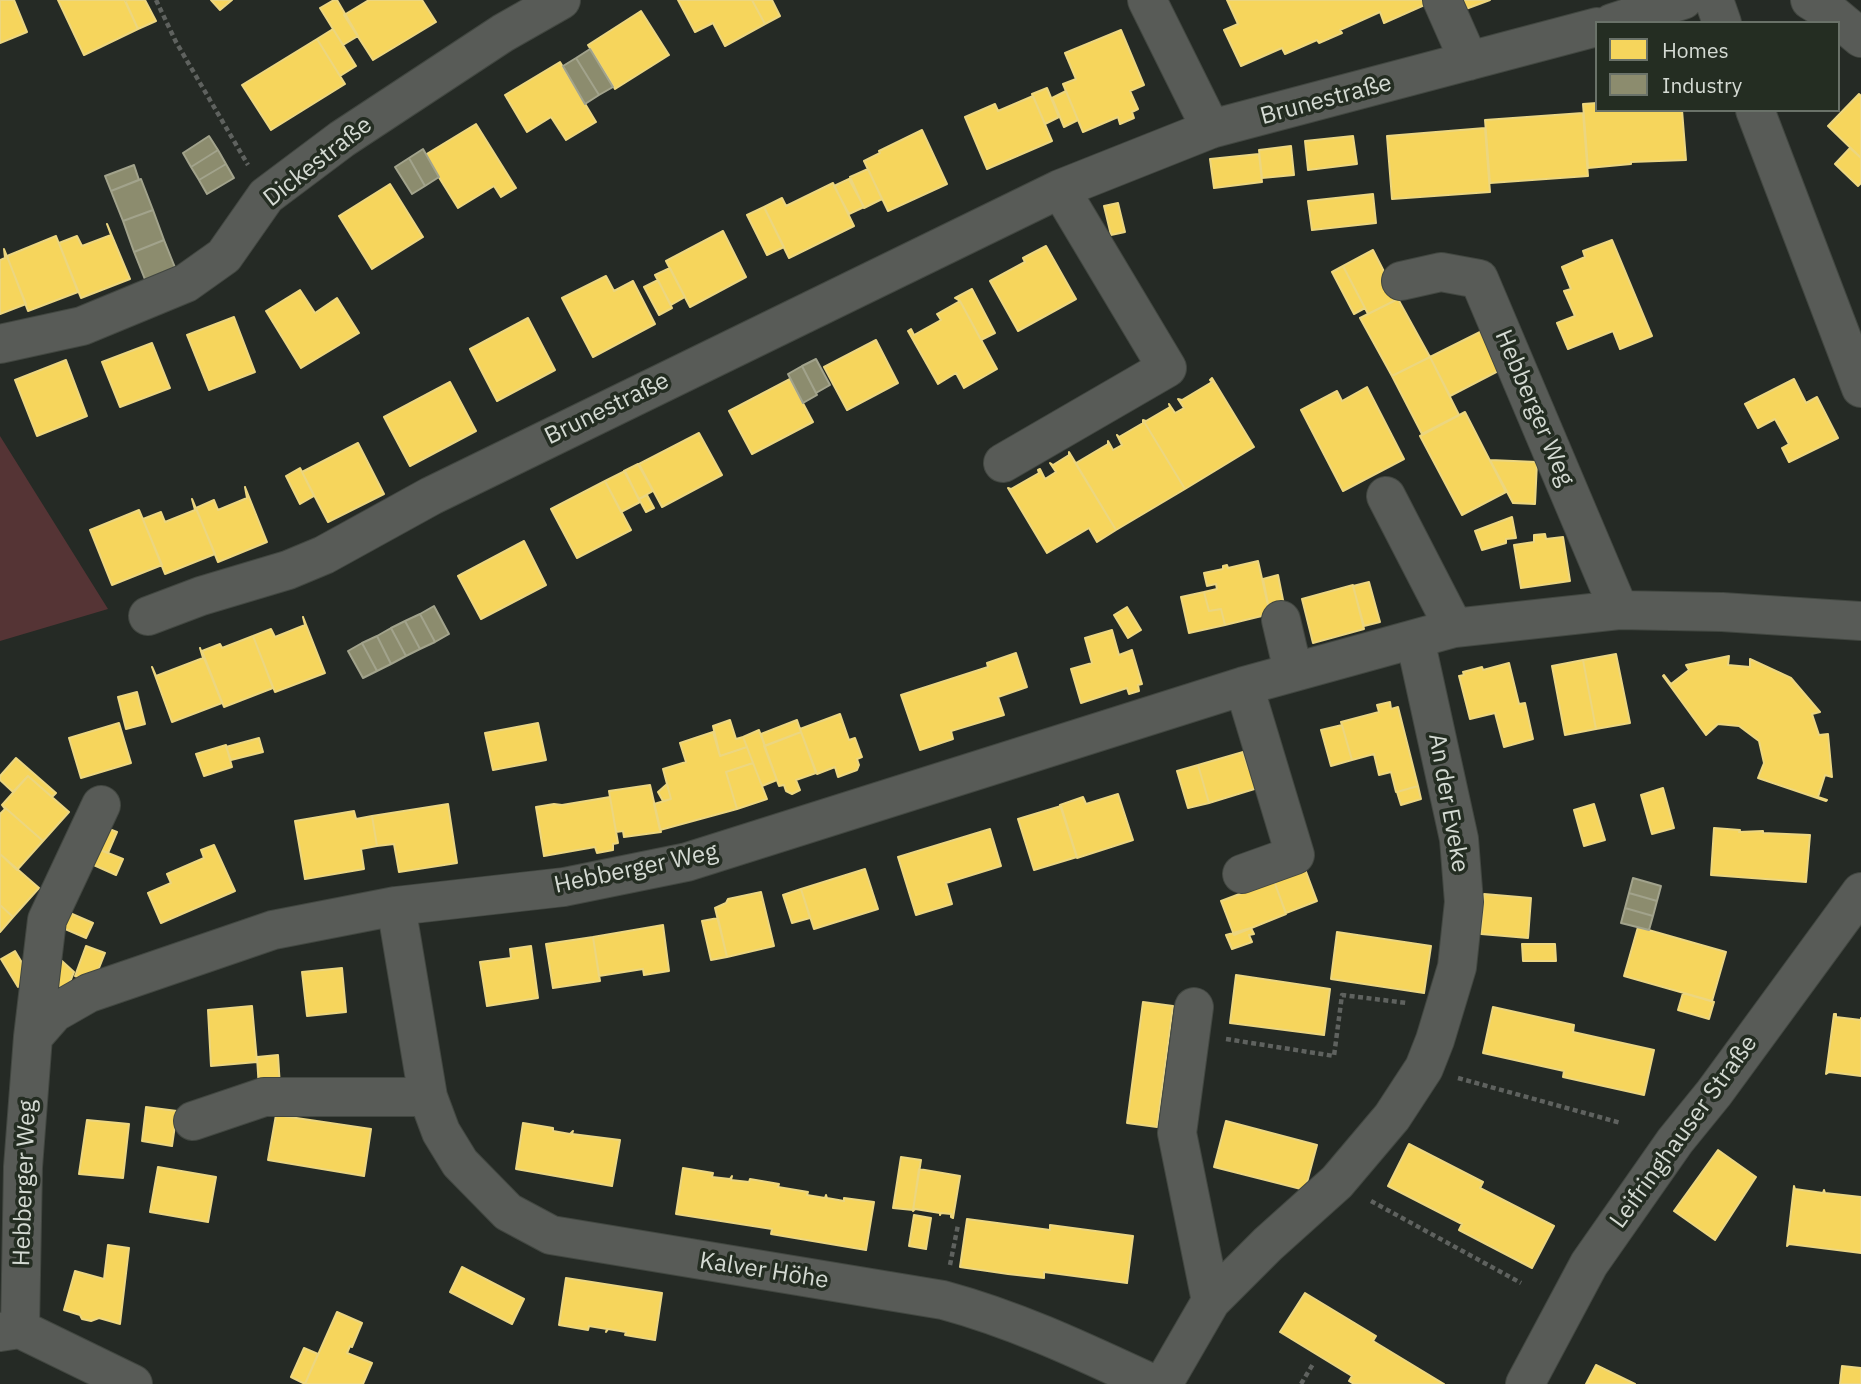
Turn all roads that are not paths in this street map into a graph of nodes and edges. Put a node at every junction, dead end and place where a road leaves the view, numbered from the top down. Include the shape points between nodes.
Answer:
1 (561, 0) edge
2 (1147, 0) edge
3 (1442, 0) edge
4 (1683, 0) edge
5 (1714, 0) edge
6 (1810, 0) edge
7 (1618, 21) edge
8 (1721, 21) edge
9 (1595, 28) edge
10 (1861, 38) edge
11 (1469, 61) junction
12 (1756, 112) edge
13 (1211, 130) junction
14 (1060, 188) junction
15 (1401, 281) dead end
16 (0, 344) edge
17 (1861, 388) edge
18 (1003, 463) dead end
19 (1386, 496) dead end
20 (1619, 610) junction
21 (148, 616) dead end
22 (1281, 620) dead end
23 (1861, 621) edge
24 (1454, 628) junction
25 (1415, 639) junction
26 (1293, 671) junction
27 (1244, 685) junction
28 (101, 805) dead end
29 (1242, 874) dead end
30 (1861, 892) edge
31 (396, 906) junction
32 (1192, 1020) road end
33 (33, 1037) junction
34 (428, 1097) junction
35 (193, 1121) dead end
36 (1211, 1301) junction
37 (10, 1331) edge
38 (133, 1384) edge
39 (1153, 1384) edge
40 (1163, 1384) edge
41 (1525, 1384) edge

1 - 16 street, Dickestraße via 354,132 266,197 225,256 186,283 82,326
2 - 13 street
3 - 11 street
4 - 7 street
5 - 8 street
6 - 10 street
9 - 11 street, Brunestraße
11 - 13 street, Brunestraße
12 - 17 street
13 - 14 street, Brunestraße
14 - 18 street via 1167,368
14 - 21 street, Brunestraße via 431,496 324,555
15 - 20 street, Hebberger Weg via 1441,272 1479,279
19 - 24 street
20 - 23 street, Hebberger Weg
20 - 24 street, Hebberger Weg
22 - 26 street
24 - 25 street, Hebberger Weg
25 - 26 street, Hebberger Weg
25 - 36 street, An der Eveke via 1459,839 1464,902 1457,967 1445,1008 1423,1068 1392,1117 1337,1182
26 - 27 street, Hebberger Weg
27 - 29 street via 1295,855
27 - 31 street, Hebberger Weg via 687,862 564,887
28 - 33 street, Hebberger Weg via 47,920
30 - 41 street, Leifringhauser Straße via 1589,1264
31 - 33 street, Hebberger Weg via 273,930 89,993 54,1013
31 - 34 street, Kalver Höhe
32 - 36 street via 1177,1133
33 - 37 street, Hebberger Weg
34 - 35 street via 264,1097
34 - 39 street, Kalver Höhe via 441,1132 460,1163 508,1212 551,1235 943,1300 1041,1332
36 - 40 street, An der Eveke
37 - 38 street

